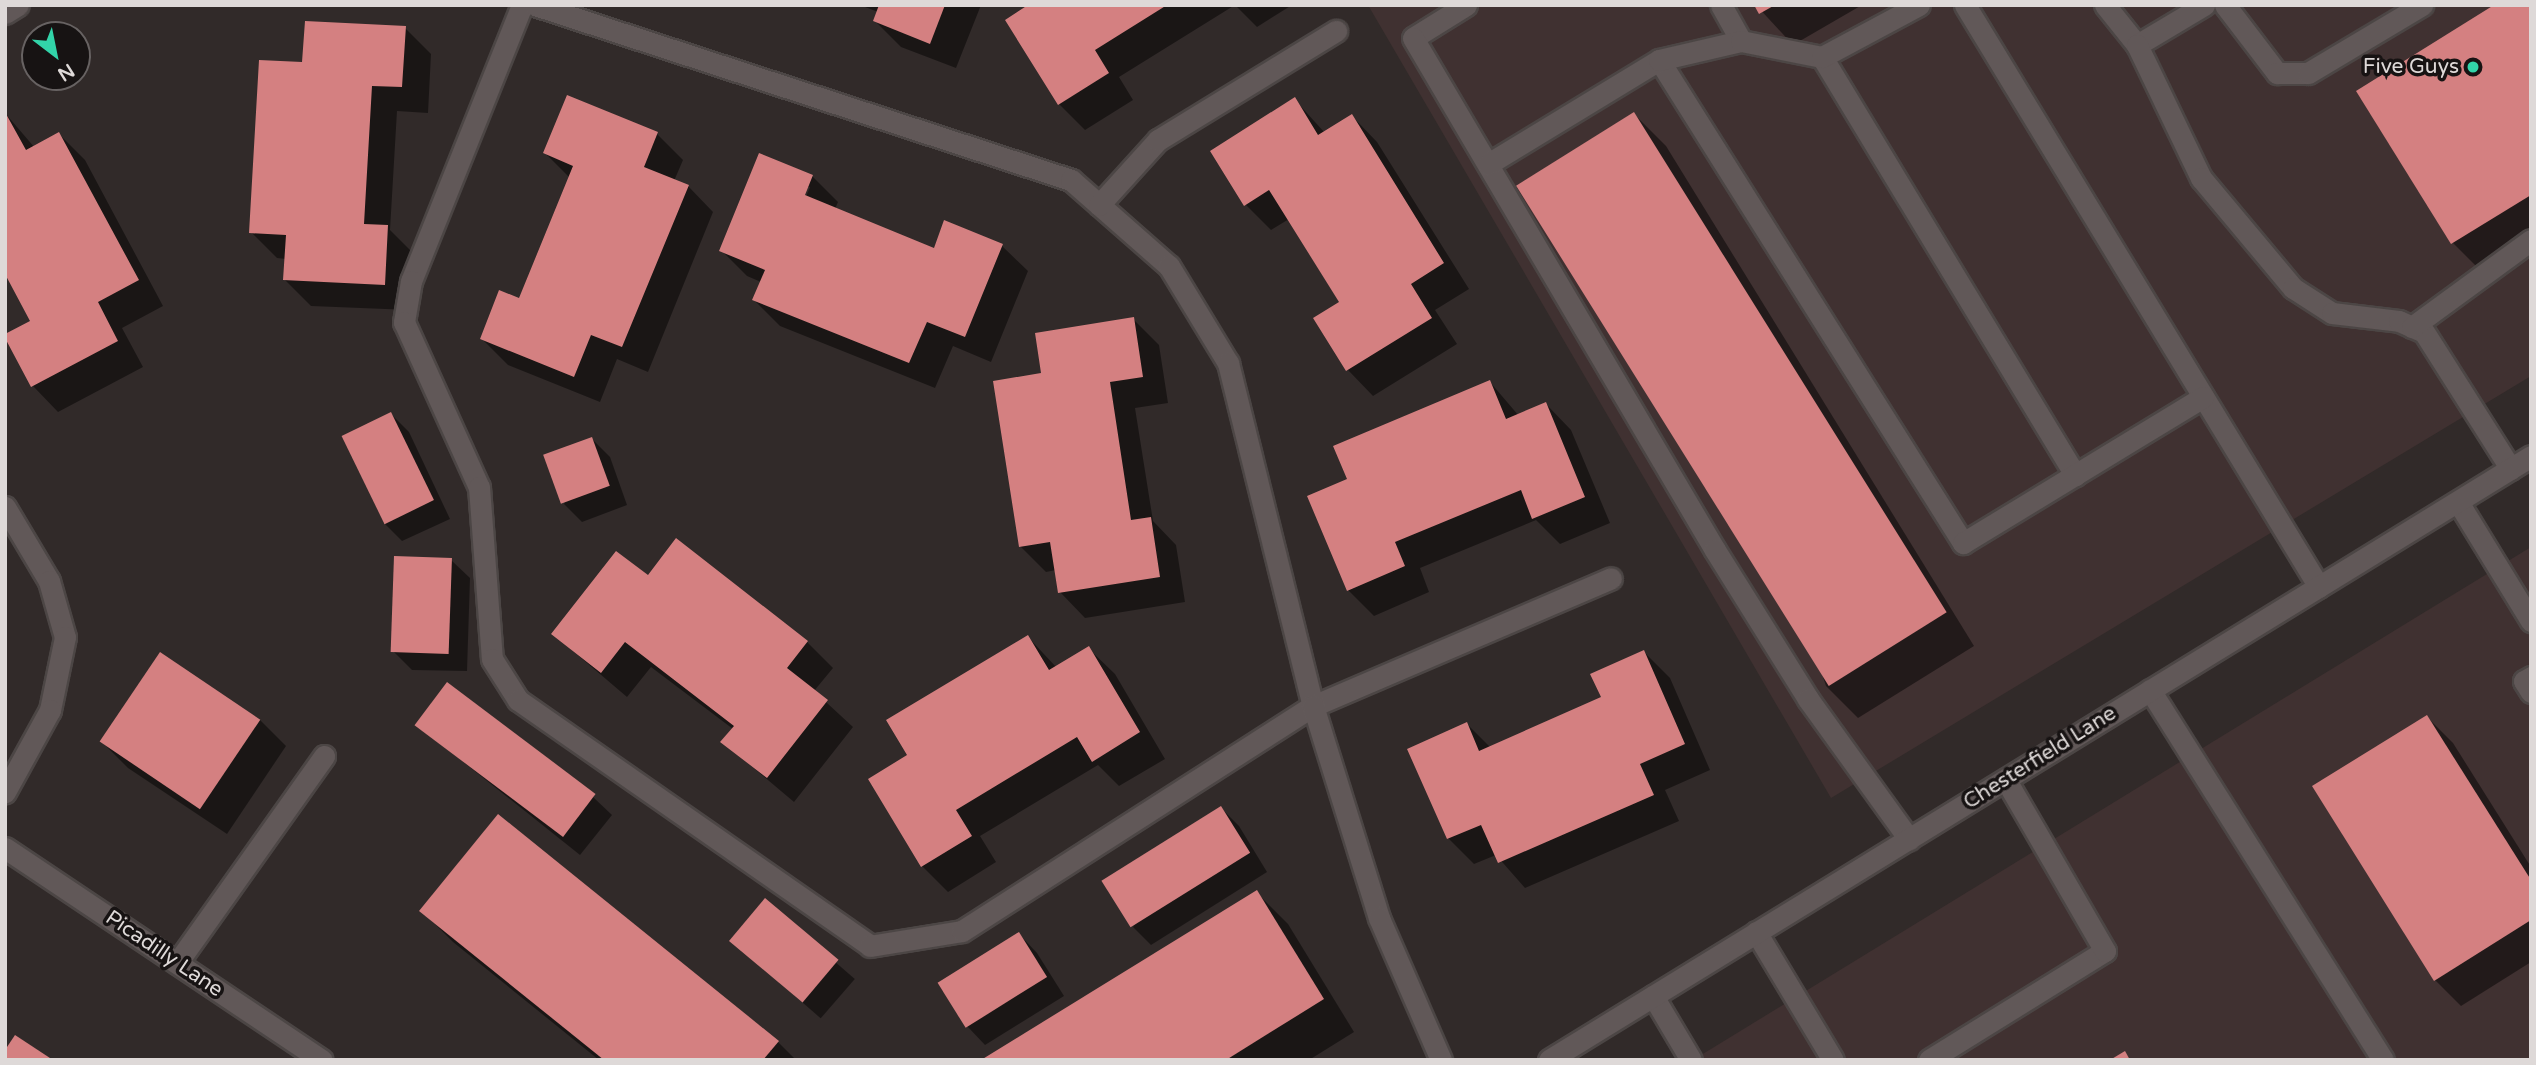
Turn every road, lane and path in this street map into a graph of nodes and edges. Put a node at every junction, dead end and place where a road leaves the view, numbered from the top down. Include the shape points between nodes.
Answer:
1 (18, 5) edge
2 (522, 5) edge
3 (535, 5) edge
4 (1466, 5) edge
5 (1721, 5) edge
6 (1919, 5) edge
7 (1965, 5) edge
8 (2105, 5) edge
9 (2204, 5) edge
10 (2225, 5) edge
11 (2421, 5) edge
12 (5, 13) edge
13 (1336, 31) dead end
14 (1741, 41) junction
15 (2137, 46) junction
16 (1822, 57) junction
17 (1659, 60) junction
18 (1488, 164) junction
19 (1099, 205) junction
20 (2531, 240) edge
21 (2412, 327) junction
22 (2203, 397) junction
23 (2531, 457) edge
24 (2511, 469) junction
25 (2075, 475) junction
26 (2458, 502) junction
27 (5, 507) edge
28 (1611, 578) dead end
29 (2319, 587) junction
30 (2531, 621) edge
31 (2531, 677) edge
32 (2150, 690) junction
33 (2531, 692) edge
34 (1312, 706) junction
35 (324, 757) dead end
36 (2006, 780) junction
37 (5, 792) edge
38 (1909, 839) junction
39 (5, 848) edge
40 (1756, 932) junction
41 (177, 963) junction
42 (1653, 996) junction
43 (322, 1060) edge
44 (1441, 1060) edge
45 (1549, 1060) edge
46 (1691, 1060) edge
47 (1833, 1060) edge
48 (1928, 1060) edge
49 (2383, 1060) edge

1 - 12 street
2 - 34 street via 411,281 404,322 479,487 492,659 518,700 870,946 962,931
3 - 19 street via 1070,180
4 - 18 street via 1413,38
5 - 14 street
6 - 16 street
7 - 22 street
8 - 15 street
9 - 15 street
10 - 11 street via 2277,74 2308,73
13 - 19 street via 1158,141
14 - 16 street
14 - 17 street
15 - 21 street via 2201,178 2293,288 2332,313
16 - 25 street
17 - 18 street
17 - 25 street via 1963,543
18 - 38 street via 1808,699
19 - 34 street via 1169,266 1228,363
20 - 21 street
21 - 24 street via 2424,332
22 - 25 street
22 - 29 street
23 - 24 street, Chesterfield Lane
24 - 26 street, Chesterfield Lane
26 - 29 street, Chesterfield Lane
26 - 30 street
27 - 37 street via 49,581 65,637 50,710
28 - 34 street
29 - 32 street, Chesterfield Lane
31 - 33 street via 2524,681
32 - 36 street, Chesterfield Lane
32 - 49 street
34 - 44 street via 1379,918
35 - 41 street
36 - 38 street, Chesterfield Lane
36 - 48 street via 2105,951
38 - 40 street, Chesterfield Lane
39 - 41 street, Picadilly Lane
40 - 42 street, Chesterfield Lane
40 - 47 street
41 - 43 street, Picadilly Lane
42 - 45 street, Chesterfield Lane
42 - 46 street

